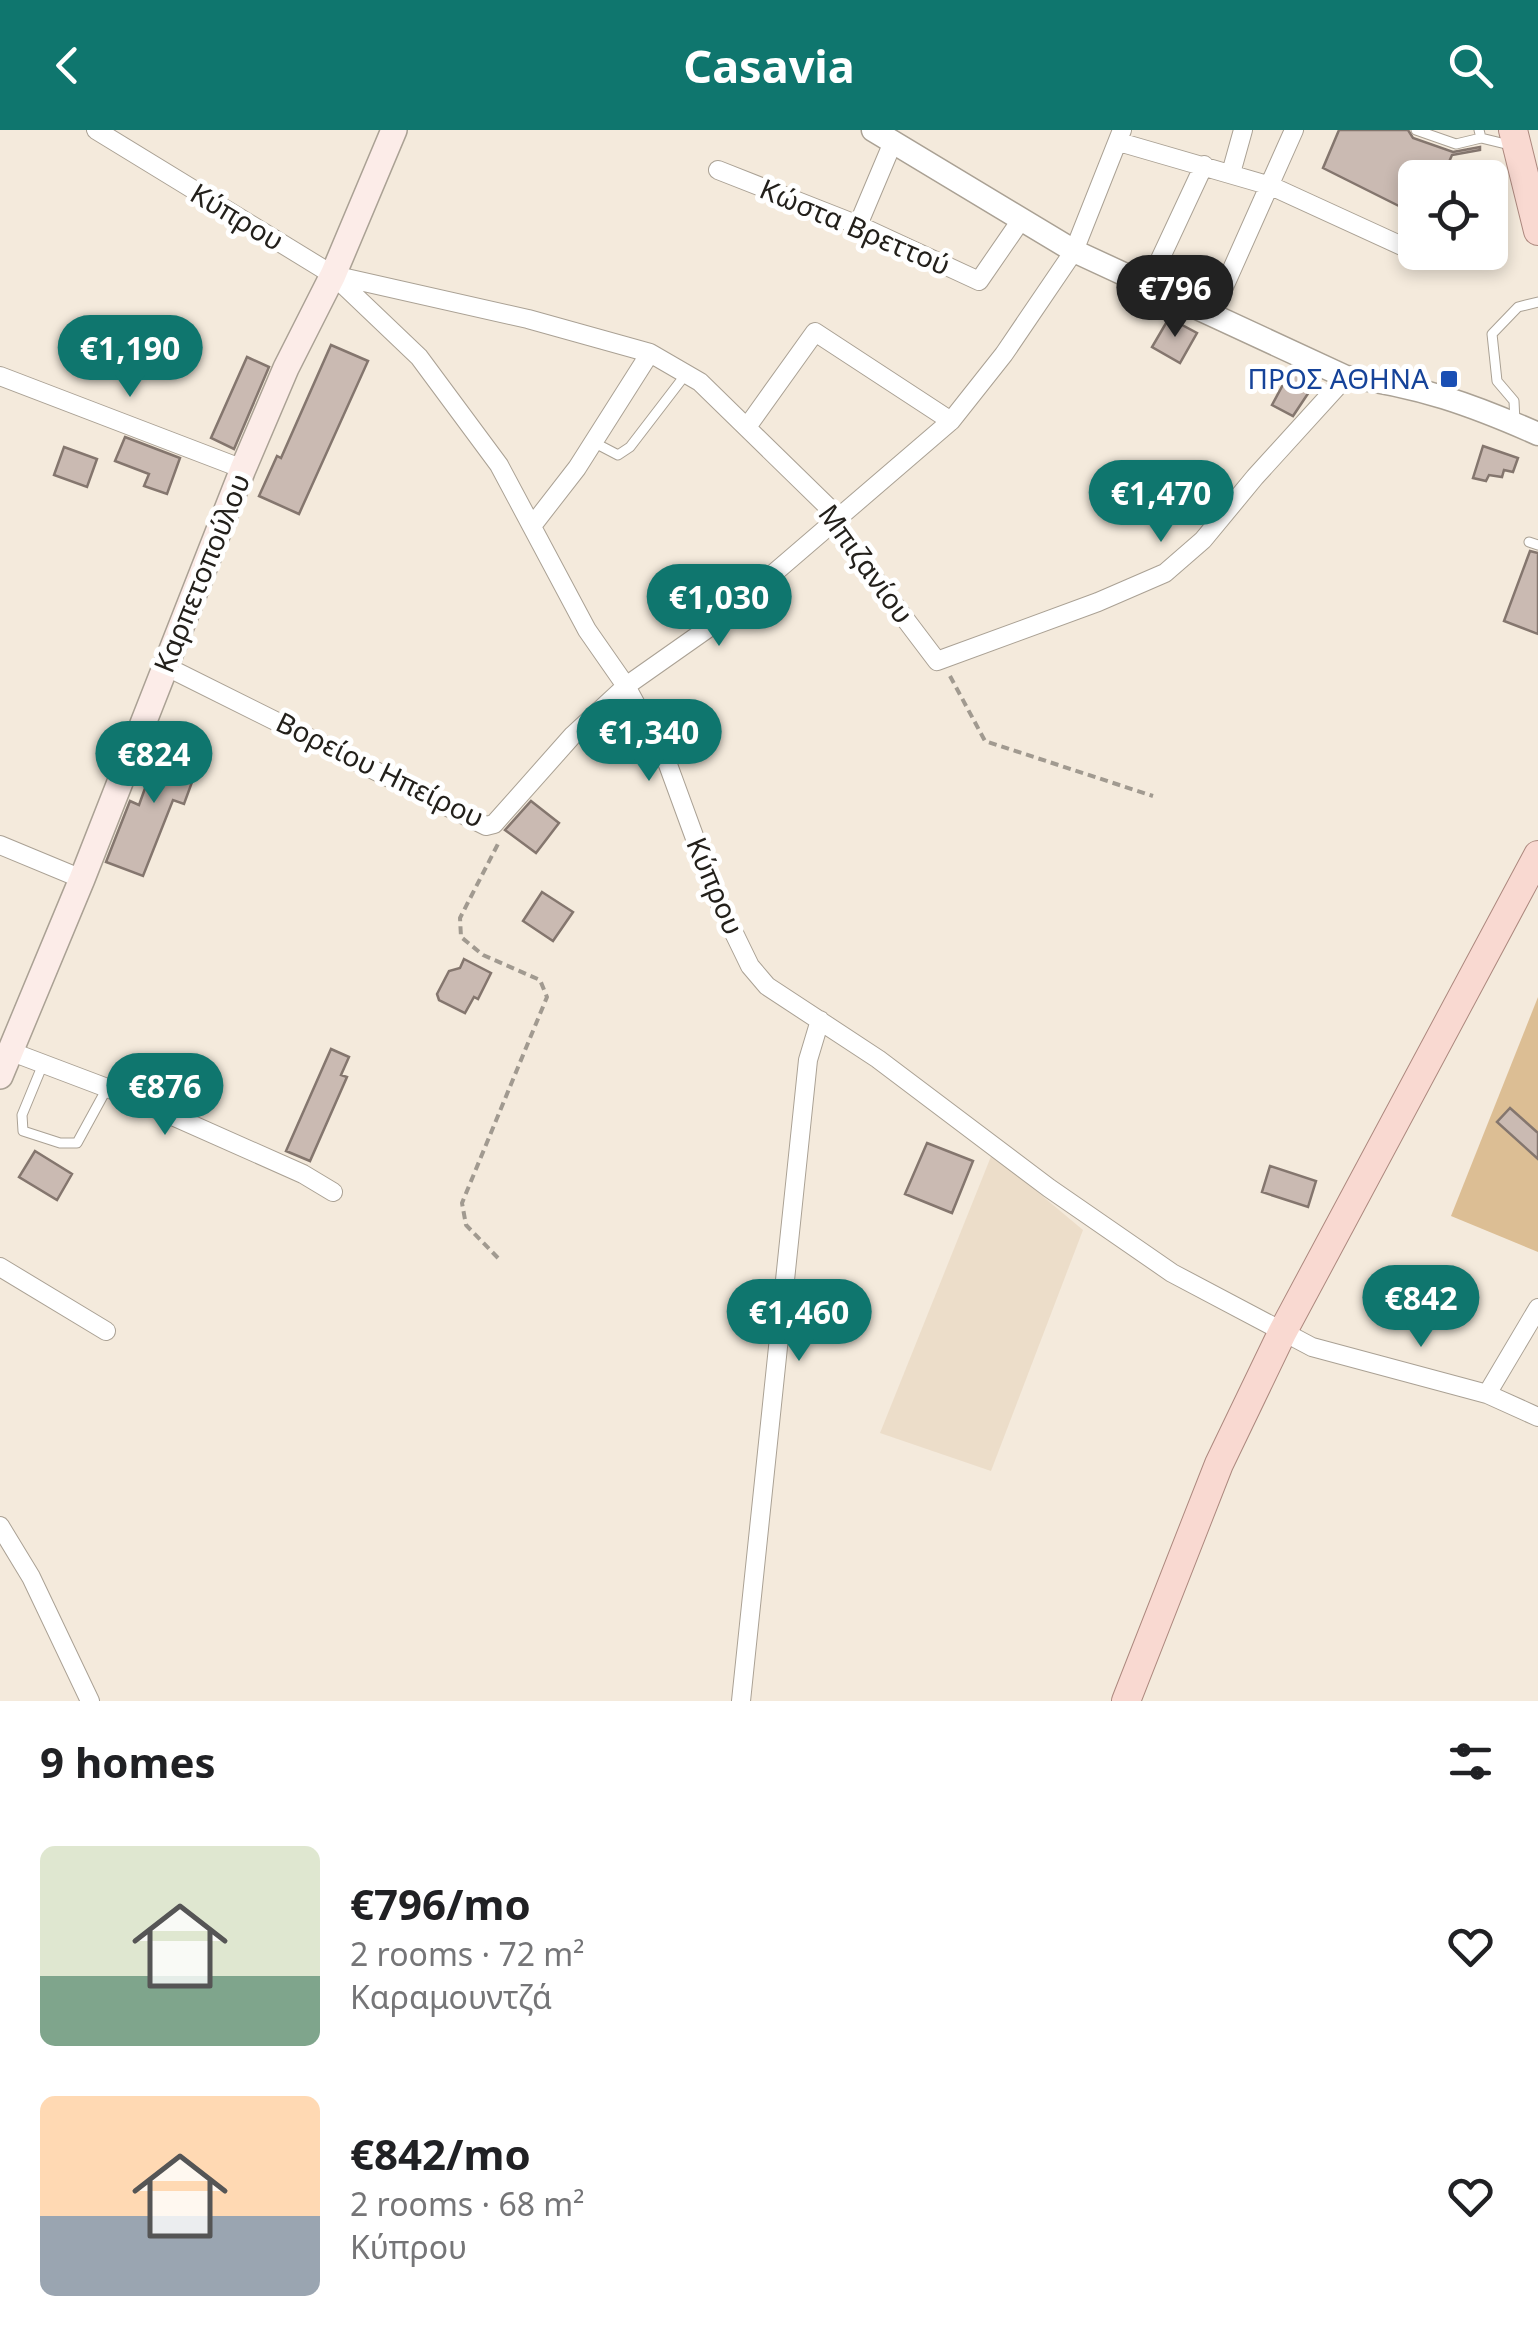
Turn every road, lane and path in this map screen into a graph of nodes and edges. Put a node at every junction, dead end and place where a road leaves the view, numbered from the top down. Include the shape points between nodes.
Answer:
1 (96, 130) edge
2 (394, 130) edge
3 (1243, 130) edge
4 (1294, 130) edge
5 (1416, 130) edge
6 (1480, 134) edge
7 (883, 136) edge
8 (1120, 136) edge
9 (1515, 138) edge
10 (1204, 165) junction
11 (718, 170) dead end
12 (1231, 172) junction
13 (1270, 186) junction
14 (1020, 220) junction
15 (858, 225) junction
16 (1538, 232) edge
17 (1398, 244) edge
18 (1074, 251) junction
19 (333, 275) junction
20 (1148, 285) junction
21 (1538, 302) edge
22 (1212, 314) junction
23 (650, 353) junction
24 (686, 374) junction
25 (0, 376) edge
26 (1346, 377) junction
27 (951, 422) junction
28 (1516, 424) junction
29 (747, 427) junction
30 (1538, 434) edge
31 (593, 442) junction
32 (243, 469) junction
33 (831, 522) junction
34 (532, 526) junction
35 (937, 661) junction
36 (165, 666) junction
37 (626, 686) junction
38 (1153, 796) dead end
39 (500, 840) dead end
40 (0, 845) edge
41 (1538, 855) edge
42 (82, 879) junction
43 (820, 1020) junction
44 (10, 1040) edge
45 (43, 1064) junction
46 (0, 1076) edge
47 (106, 1090) junction
48 (333, 1192) dead end
49 (498, 1258) dead end
50 (0, 1267) edge
51 (1538, 1308) edge
52 (106, 1332) dead end
53 (1282, 1333) junction
54 (1487, 1394) junction
55 (1538, 1417) edge
56 (0, 1526) edge
57 (90, 1701) edge
58 (741, 1701) edge
59 (1126, 1701) edge

1 - 19 street, Κύπρου
2 - 19 main road, Καρπετοπούλου
3 - 12 street
4 - 13 street
5 - 6 lane via 1456,144
6 - 9 lane
7 - 14 street
7 - 15 street
8 - 10 street
8 - 18 street, Βορείου Ηπείρου
9 - 16 main road
10 - 12 street
10 - 20 street
11 - 15 street, Κώστα Βρεττού
12 - 13 street
13 - 17 street
13 - 22 street
14 - 15 street, Κώστα Βρεττού via 979,281
14 - 18 street
18 - 20 street
18 - 27 street, Βορείου Ηπείρου
19 - 23 street, Μπιζανίου
19 - 32 main road, Καρπετοπούλου
19 - 34 street, Κύπρου via 419,357 498,465
20 - 22 street
21 - 28 lane via 1518,307 1492,334 1498,381 1514,401
22 - 26 street
23 - 24 street, Μπιζανίου
23 - 31 street
24 - 29 street, Μπιζανίου
24 - 31 lane via 630,446 618,454
25 - 32 street
26 - 28 street via 1395,382
26 - 35 street via 1203,540 1165,573
27 - 29 street via 816,332
27 - 33 street, Βορείου Ηπείρου
28 - 30 street
29 - 33 street, Μπιζανίου via 828,507
31 - 34 street
32 - 36 main road, Καρπετοπούλου
33 - 35 street, Μπιζανίου
33 - 37 street, Βορείου Ηπείρου via 717,622
34 - 37 street, Κύπρου via 587,630
35 - 38 path via 985,741
36 - 37 street, Βορείου Ηπείρου via 486,826
36 - 42 main road, Καρπετοπούλου
37 - 43 street, Κύπρου via 667,762 716,896 750,966 767,986
39 - 49 path via 460,918 461,936 483,954 540,980 547,997 462,1203 466,1226
40 - 42 street
41 - 53 main road
42 - 44 main road, Καρπετοπούλου
43 - 53 street, Κύπρου via 1172,1272
43 - 58 street via 808,1060
44 - 45 street
44 - 46 main road, Καρπετοπούλου
45 - 47 street
45 - 47 lane via 22,1114 23,1131 77,1143
47 - 48 street
50 - 52 street
51 - 54 street
53 - 54 street, Κύπρου
53 - 59 main road via 1219,1464
54 - 55 street, Κύπρου
56 - 57 street

